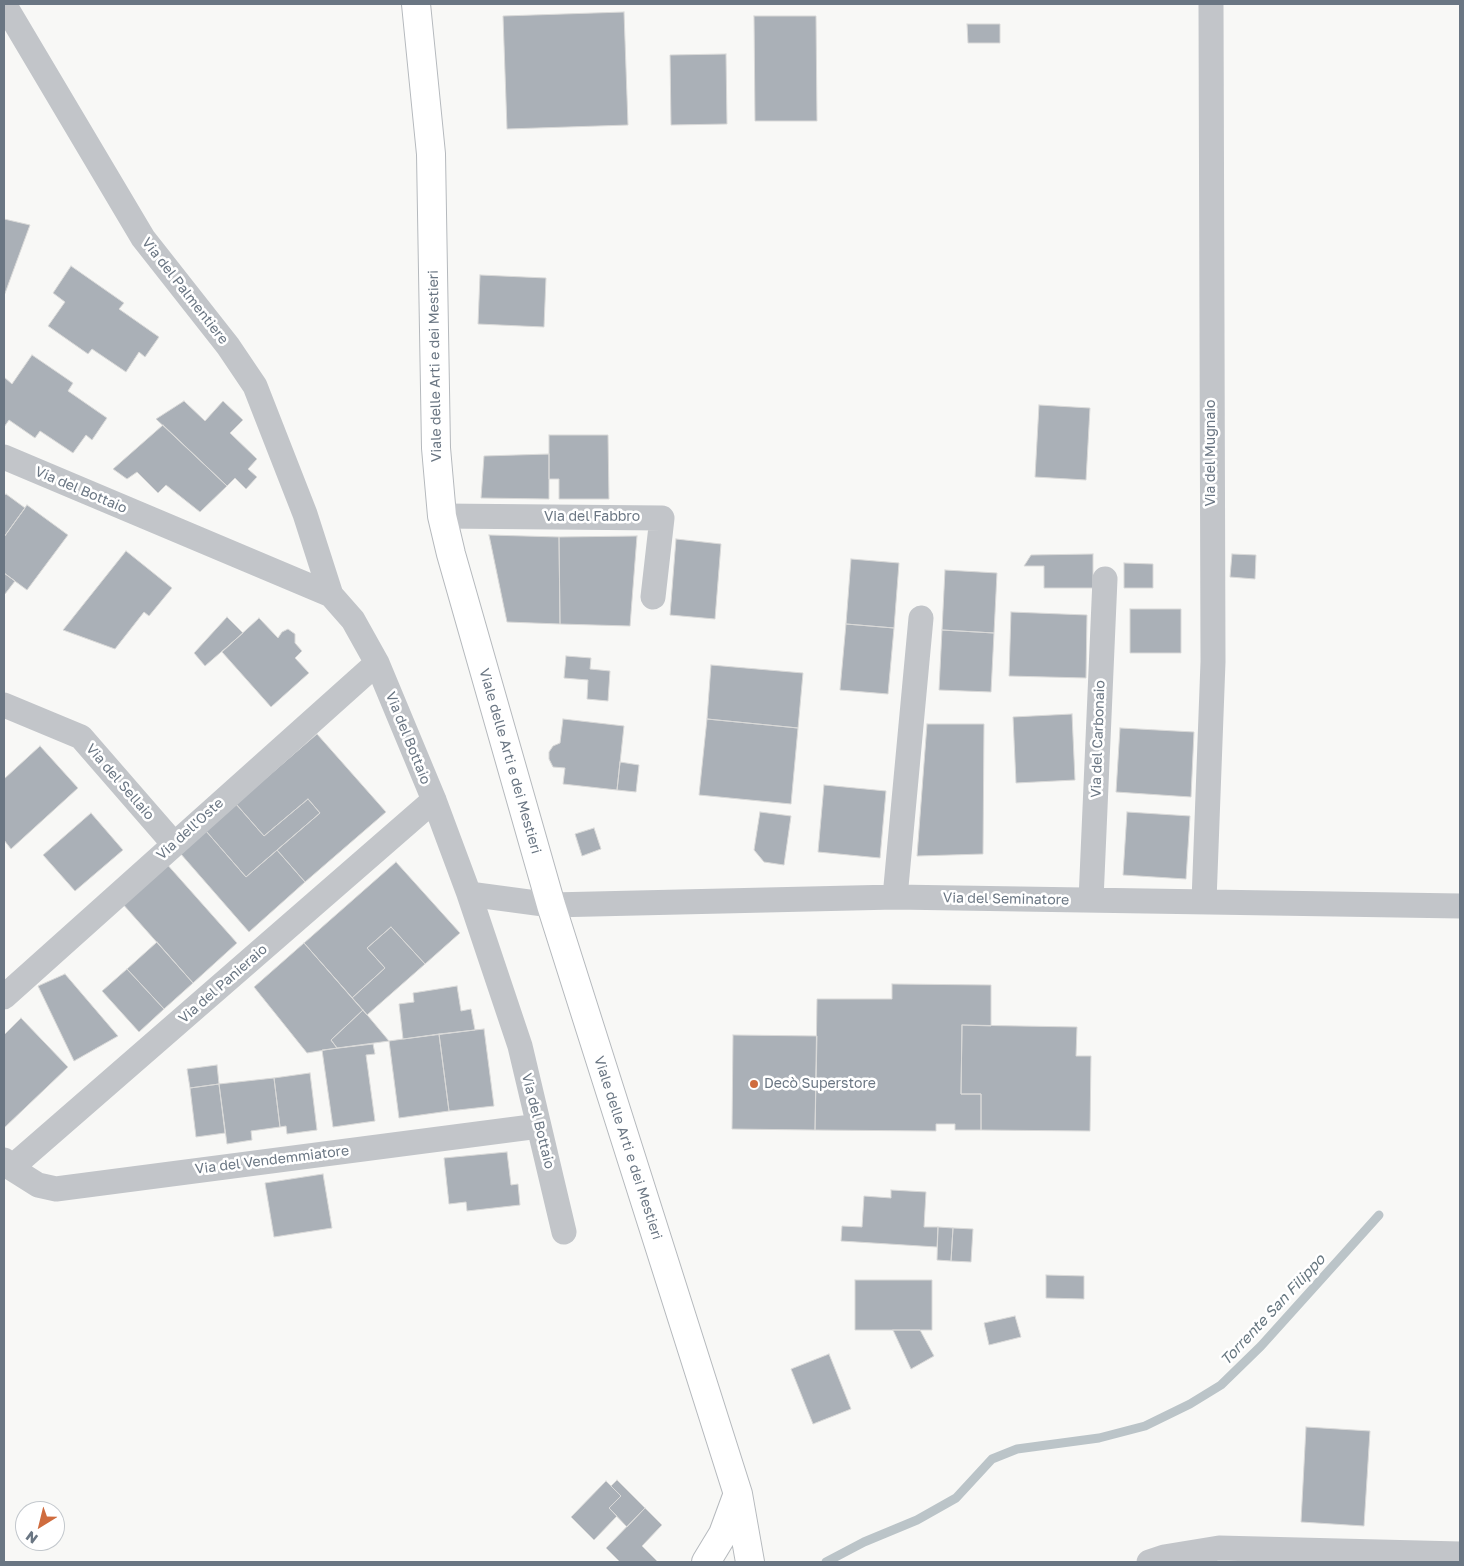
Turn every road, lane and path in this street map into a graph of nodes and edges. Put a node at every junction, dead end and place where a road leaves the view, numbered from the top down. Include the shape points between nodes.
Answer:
1 (4, 4) edge
2 (416, 4) edge
3 (1211, 4) edge
4 (4, 457) edge
5 (442, 516) junction
6 (1105, 579) dead end
7 (331, 595) junction
8 (654, 597) dead end
9 (921, 618) dead end
10 (377, 662) junction
11 (4, 705) edge
12 (434, 800) junction
13 (174, 844) junction
14 (469, 894) junction
15 (895, 897) junction
16 (1091, 900) junction
17 (1204, 901) junction
18 (551, 905) junction
19 (1460, 906) edge
20 (4, 996) edge
21 (539, 1126) junction
22 (8, 1164) edge
23 (564, 1232) dead end
24 (738, 1494) junction
25 (1460, 1554) edge
26 (1306, 1556) edge
27 (706, 1562) edge
28 (750, 1562) edge
29 (1149, 1562) edge

1 - 7 street, Via del Palmentiere via 143,238 228,346 255,386 305,514
2 - 5 street, Viale delle Arti e dei Mestieri via 431,154 436,448
3 - 17 street, Via del Mugnaio via 1213,662
4 - 7 street, Via del Bottaio
5 - 8 street, Via del Fabbro via 662,518
5 - 18 street, Viale delle Arti e dei Mestieri
6 - 16 street, Via del Carbonaio
7 - 10 street, Via del Bottaio via 353,620
9 - 15 street
10 - 12 street, Via del Bottaio
10 - 13 street, Via dell'Oste
11 - 13 street, Via del Sellaio via 81,737
12 - 14 street, Via del Bottaio
12 - 22 street, Via del Panieraio
13 - 20 street, Via dell'Oste
14 - 18 street, Via del Seminatore
14 - 21 street, Via del Bottaio via 520,1046
15 - 16 street, Via del Seminatore
15 - 18 street, Via del Seminatore
16 - 17 street, Via del Seminatore
17 - 19 street, Via del Seminatore
18 - 24 street, Viale delle Arti e dei Mestieri
21 - 22 street, Via del Vendemmiatore via 56,1189 38,1185
21 - 23 street, Via del Bottaio
24 - 27 street via 723,1534
24 - 28 street, Viale delle Arti e dei Mestieri
25 - 26 street
26 - 29 street via 1219,1548

